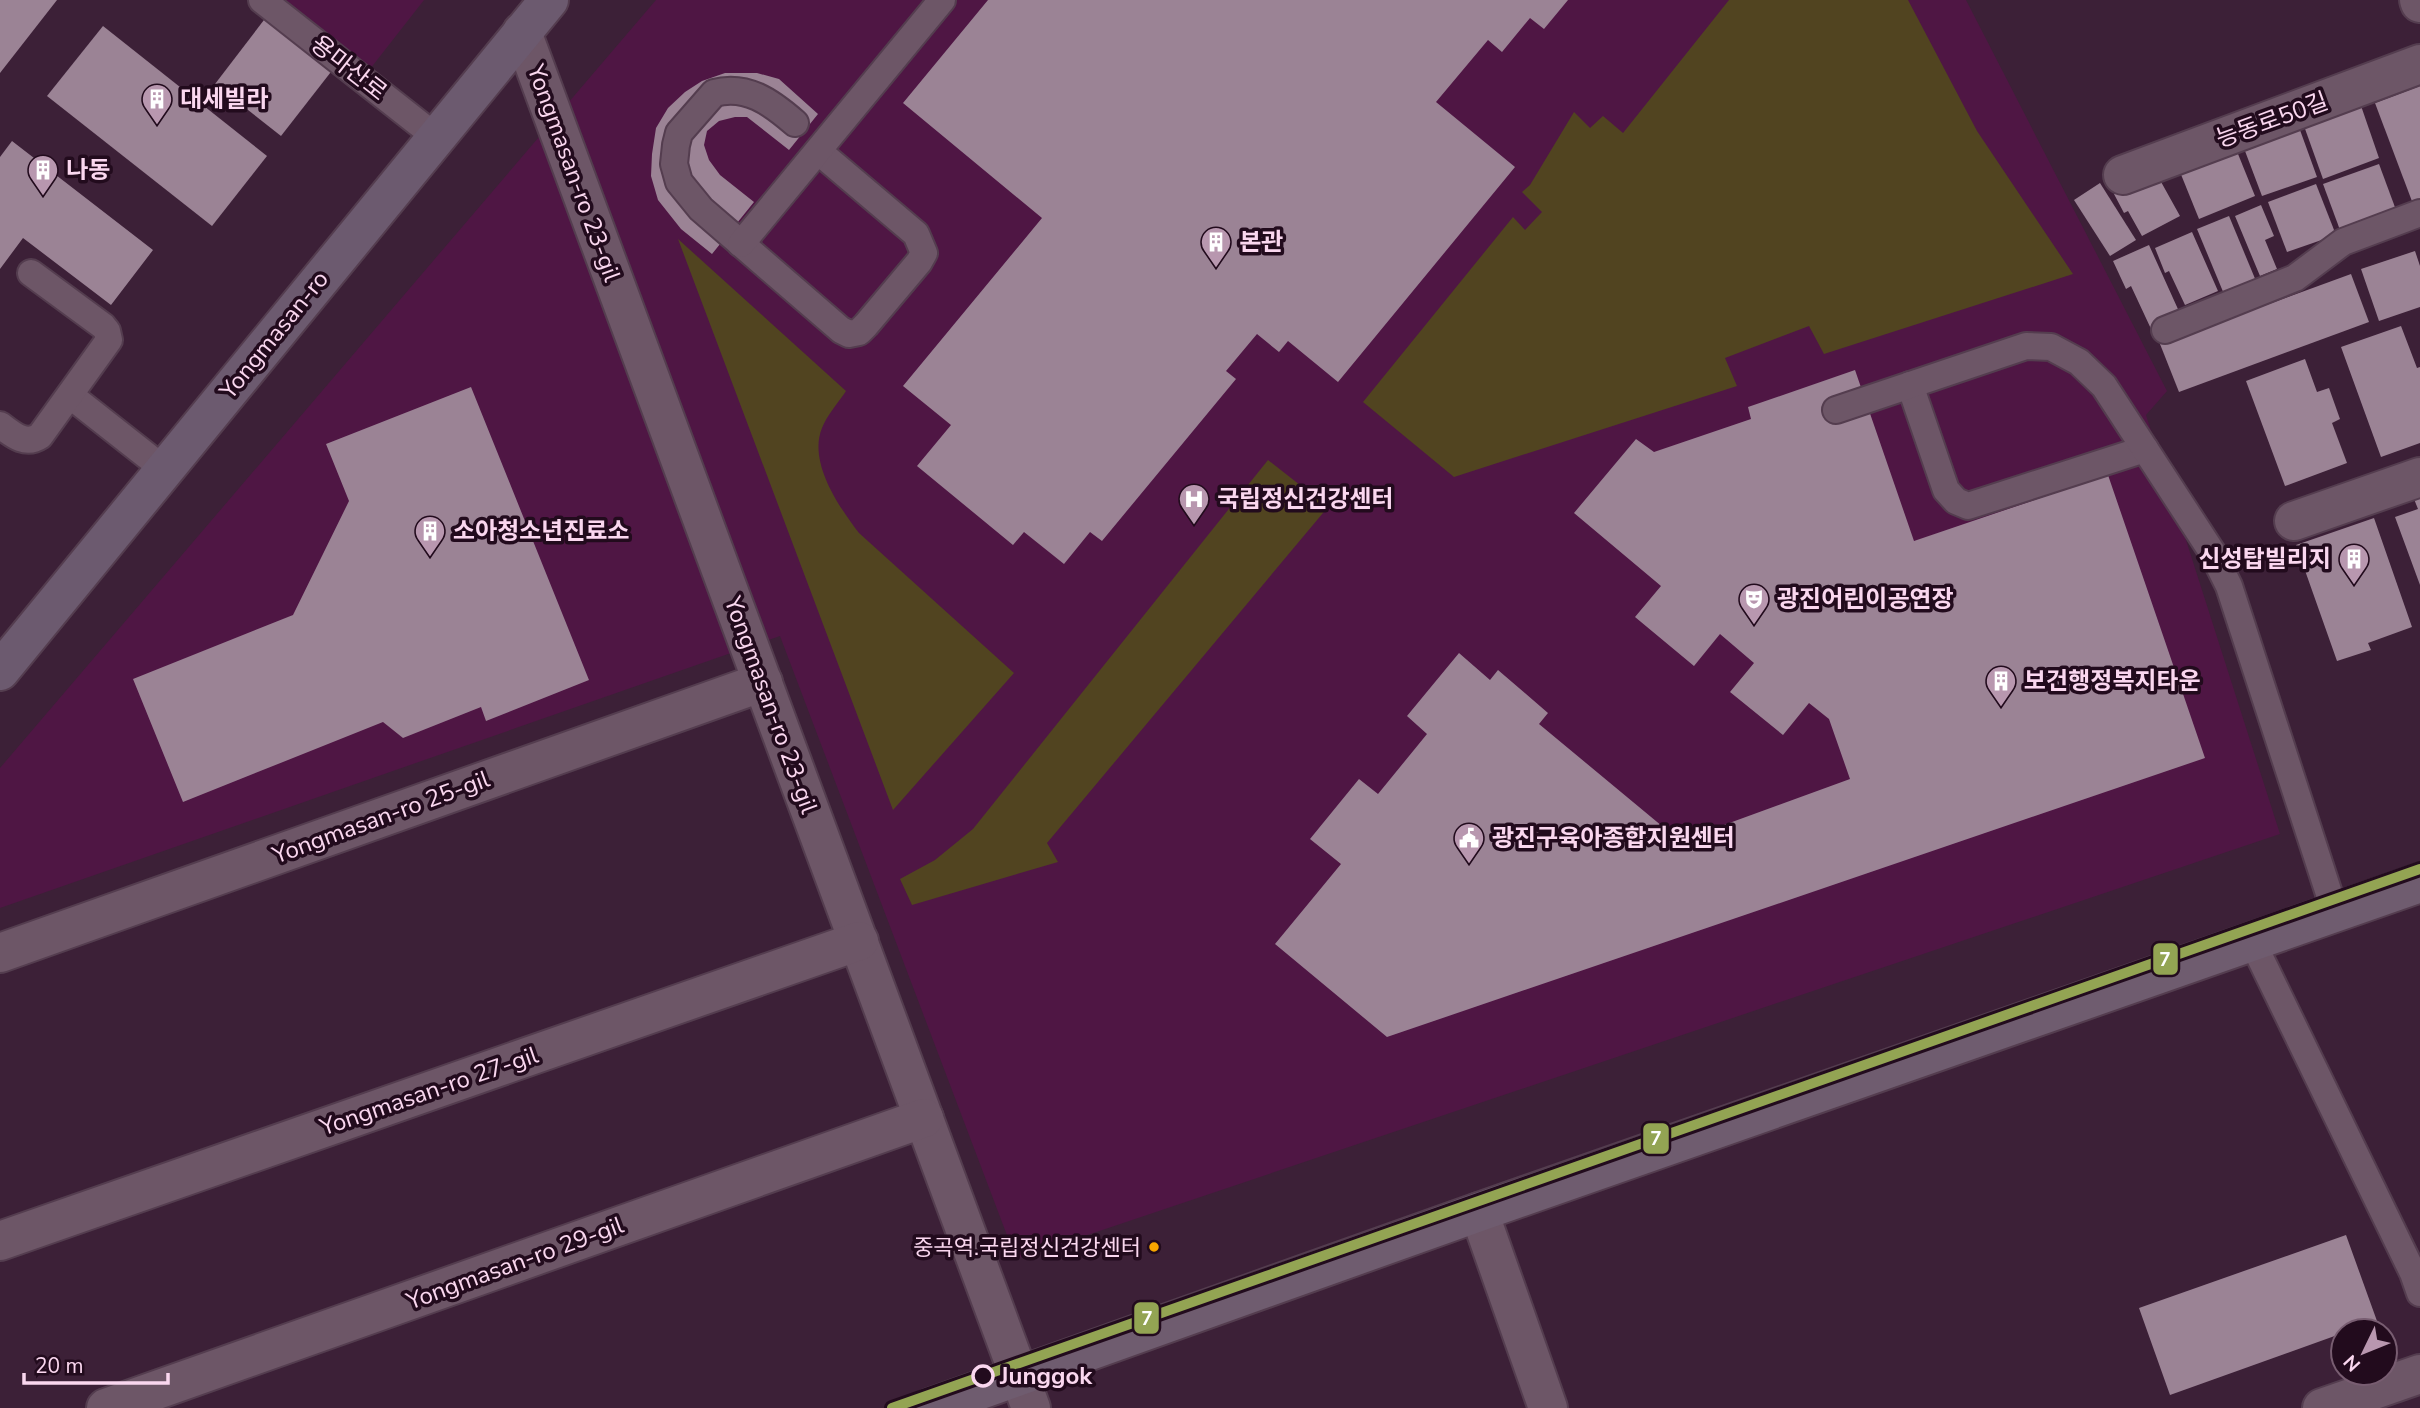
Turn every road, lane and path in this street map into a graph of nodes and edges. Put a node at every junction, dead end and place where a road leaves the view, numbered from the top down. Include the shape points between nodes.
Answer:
1 (262, 0) edge
2 (550, 0) edge
3 (942, 0) edge
4 (522, 32) junction
5 (2420, 64) edge
6 (794, 123) dead end
7 (436, 137) junction
8 (818, 151) junction
9 (2123, 175) dead end
10 (2420, 213) edge
11 (741, 244) junction
12 (31, 273) dead end
13 (2165, 330) dead end
14 (1910, 385) junction
15 (71, 396) junction
16 (1836, 410) dead end
17 (0, 425) edge
18 (2145, 449) junction
19 (164, 470) junction
20 (2420, 477) edge
21 (2294, 521) dead end
22 (0, 671) edge
23 (763, 682) junction
24 (2420, 883) edge
25 (2335, 912) junction
26 (859, 941) junction
27 (2252, 941) junction
28 (0, 953) edge
29 (924, 1118) junction
30 (1479, 1212) junction
31 (0, 1241) edge
32 (2420, 1293) edge
33 (2420, 1374) edge
34 (1026, 1392) edge
35 (2363, 1401) edge
36 (106, 1408) edge
37 (930, 1408) edge
38 (1548, 1408) edge
39 (2322, 1408) edge

1 - 7 lane, 용마산로
2 - 4 main road, Yongmasan-ro
3 - 8 lane
4 - 7 main road, Yongmasan-ro
4 - 23 street, Yongmasan-ro 23-gil
5 - 9 street, 능동로50길
6 - 11 lane via 769,102 738,90 724,90 704,102 679,133 674,164 680,182 701,209
7 - 19 main road, Yongmasan-ro
8 - 11 lane
8 - 11 lane via 916,234 924,253 919,262 866,325 849,334
10 - 13 lane via 2343,242 2295,278
12 - 15 lane via 107,331 108,345
14 - 16 lane
14 - 18 lane via 2026,346 2051,347 2079,362 2104,386
14 - 18 lane via 1946,490 1968,506
15 - 17 lane via 35,440 15,436
15 - 19 lane
18 - 25 lane via 2230,586
19 - 22 main road, Yongmasan-ro
20 - 21 street
23 - 26 street, Yongmasan-ro 23-gil
23 - 28 street, Yongmasan-ro 25-gil
24 - 25 main road
25 - 27 main road
26 - 29 street, Yongmasan-ro 23-gil
26 - 31 street, Yongmasan-ro 27-gil
27 - 30 main road
27 - 32 lane
29 - 34 street, Yongmasan-ro 23-gil
29 - 36 street, Yongmasan-ro 29-gil
30 - 34 main road
30 - 38 street
33 - 35 street
34 - 37 main road
35 - 39 street

